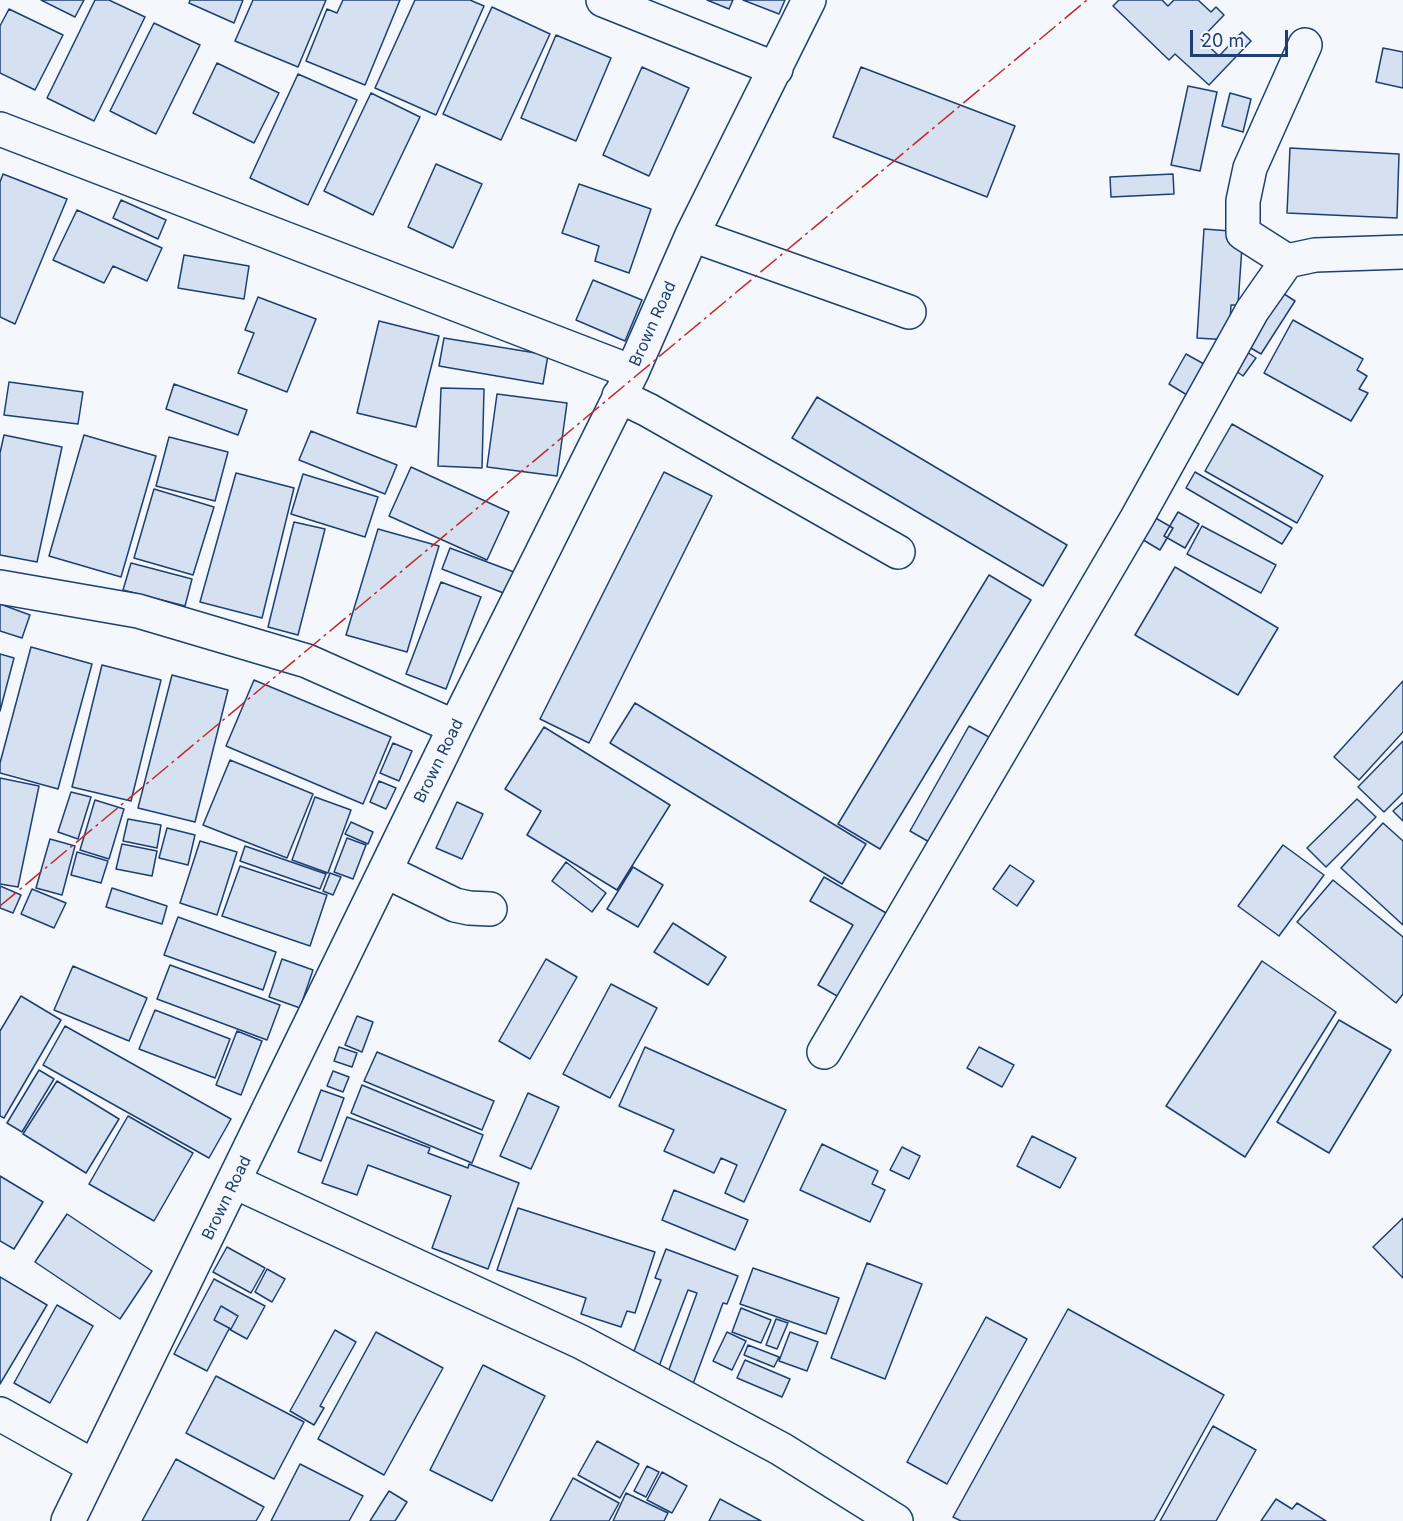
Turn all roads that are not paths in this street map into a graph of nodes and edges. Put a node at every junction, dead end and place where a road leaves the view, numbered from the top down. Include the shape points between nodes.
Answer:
1 (603, 0) edge
2 (809, 0) edge
3 (1305, 45) dead end
4 (776, 69) junction
5 (0, 129) edge
6 (692, 236) junction
7 (1403, 252) edge
8 (1287, 261) junction
9 (909, 312) dead end
10 (626, 384) junction
11 (898, 552) dead end
12 (0, 587) edge
13 (455, 726) junction
14 (385, 871) junction
15 (490, 909) dead end
16 (824, 1052) dead end
17 (235, 1182) junction
18 (0, 1414) edge
19 (93, 1466) junction
20 (68, 1521) edge
21 (896, 1521) edge

1 - 4 street
2 - 4 street, Brown Road
3 - 8 street via 1250,168 1243,201 1243,233
4 - 6 street, Brown Road
5 - 10 street
6 - 9 street
6 - 10 street, Brown Road
7 - 8 street via 1315,255
8 - 16 street via 1252,311 1137,518
10 - 11 street via 659,416
10 - 13 street, Brown Road
12 - 13 street via 138,611 307,661
13 - 14 street, Brown Road
14 - 15 street via 455,905
14 - 17 street, Brown Road
17 - 19 street, Brown Road
17 - 21 street via 581,1342 781,1449
18 - 19 street
19 - 20 street, Brown Road

